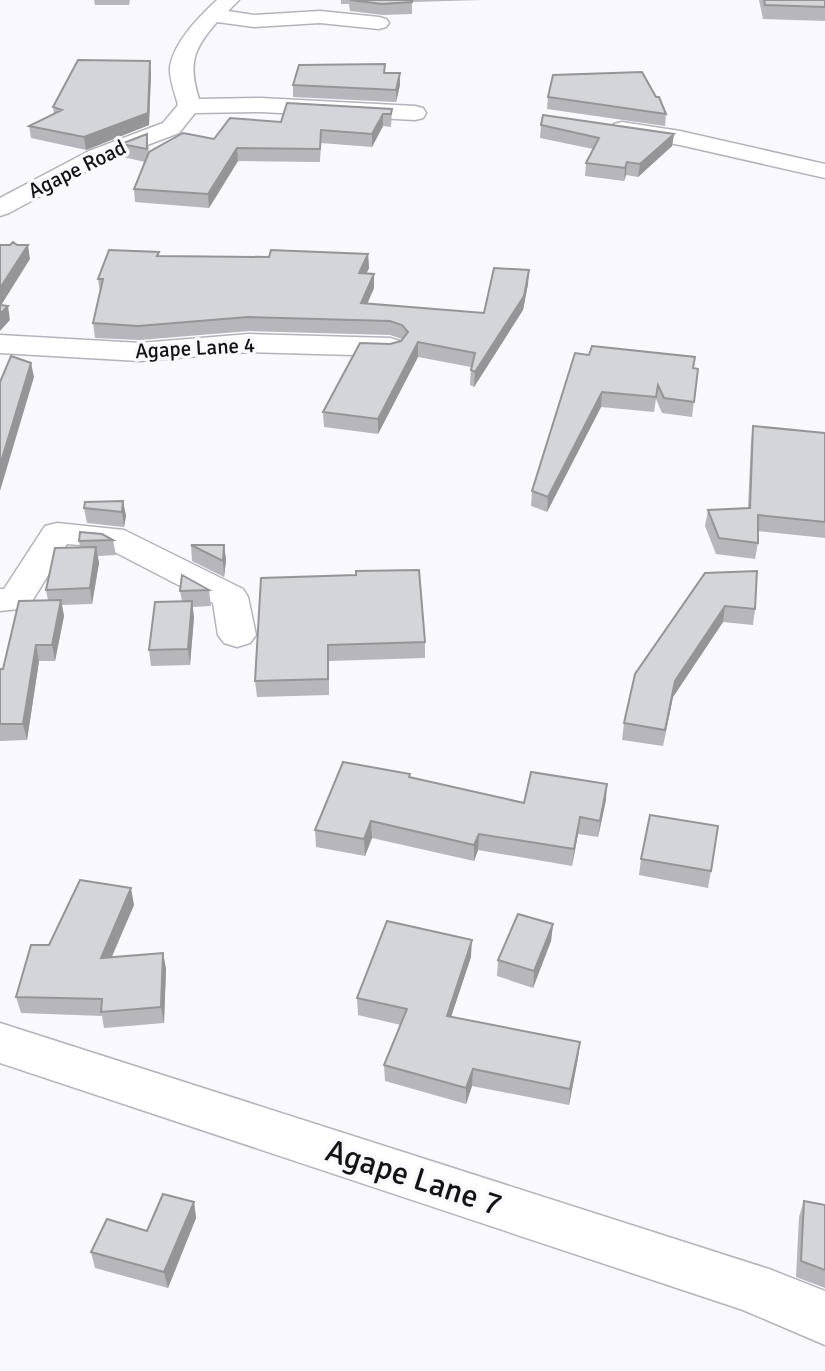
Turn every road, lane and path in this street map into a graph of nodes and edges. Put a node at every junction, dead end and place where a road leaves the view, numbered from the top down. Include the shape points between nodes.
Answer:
1 (229, 0) edge
2 (209, 15) junction
3 (379, 23) edge
4 (189, 106) junction
5 (415, 113) dead end
6 (600, 127) edge
7 (825, 171) edge
8 (0, 208) edge
9 (0, 344) edge
10 (390, 347) edge
11 (0, 600) edge
12 (237, 635) dead end
13 (0, 1043) edge
14 (825, 1318) edge

1 - 2 street
2 - 3 street via 254,21 320,17
2 - 4 street via 181,67
4 - 5 street
4 - 8 street, Agape Road via 171,128 97,156
6 - 7 street via 680,138
9 - 10 street, Agape Lane 4 via 140,352 249,343
11 - 12 street via 15,600 57,533 112,537 230,597
13 - 14 street, Agape Lane 7 via 737,1282

